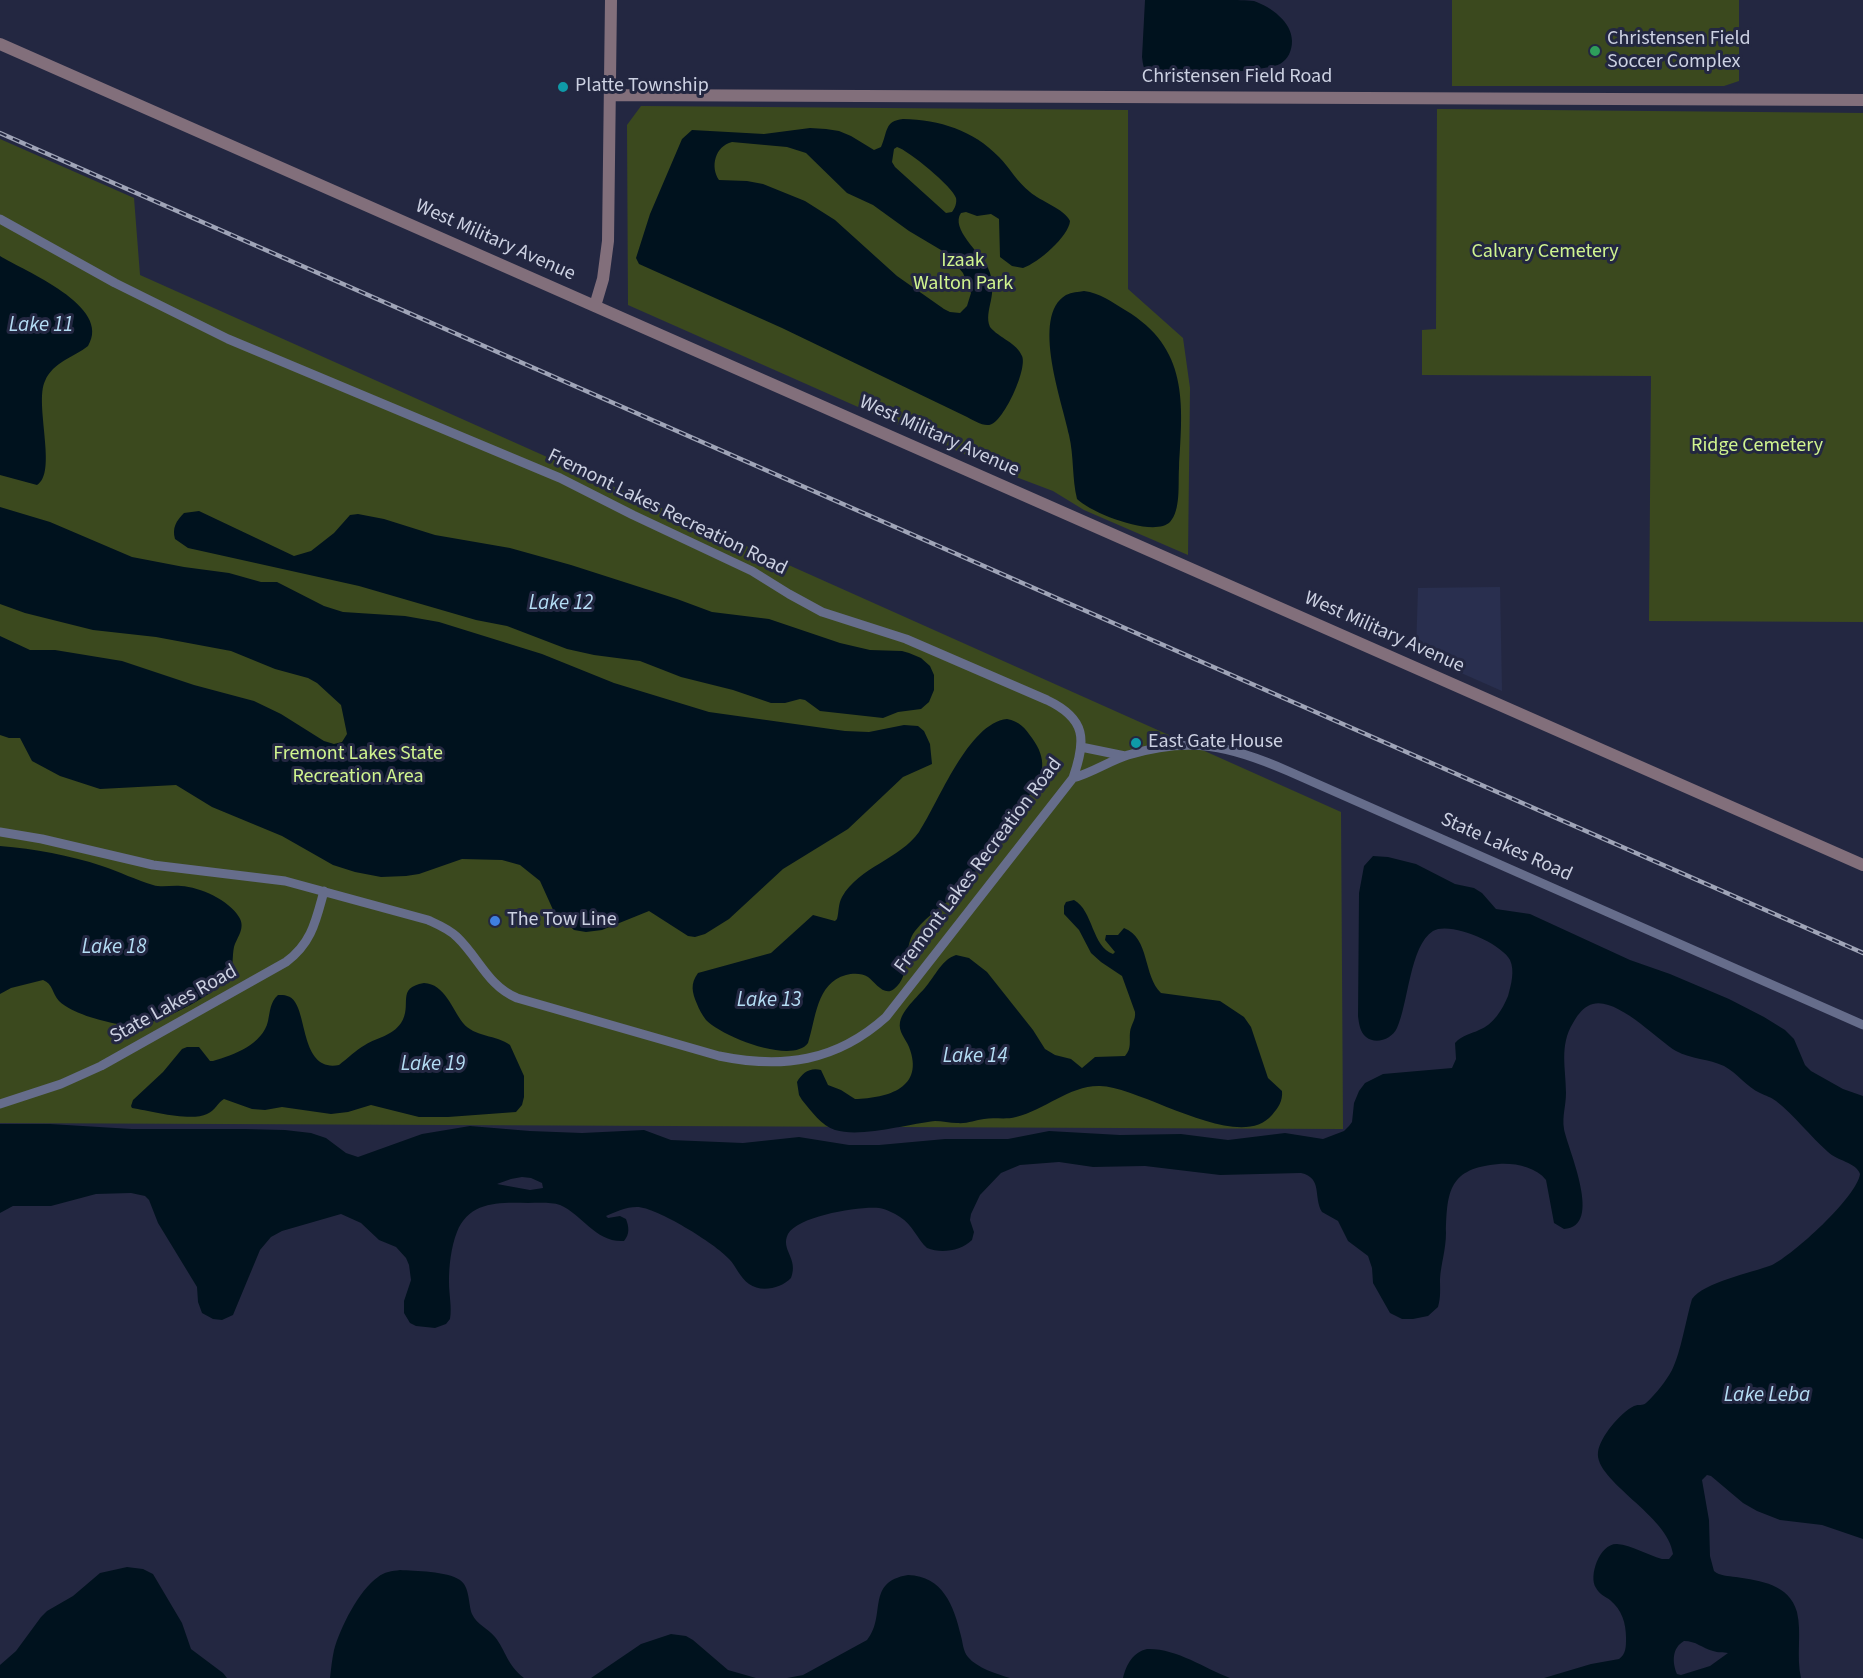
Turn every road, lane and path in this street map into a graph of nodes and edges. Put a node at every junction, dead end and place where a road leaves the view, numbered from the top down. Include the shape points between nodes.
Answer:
1 (610, 0) edge
2 (0, 44) edge
3 (611, 95) junction
4 (1863, 100) edge
5 (0, 219) edge
6 (595, 306) junction
7 (1081, 747) junction
8 (1125, 756) junction
9 (1073, 778) junction
10 (0, 832) edge
11 (1863, 865) edge
12 (324, 891) junction
13 (1863, 1025) edge
14 (0, 1104) edge

1 - 3 street
2 - 6 street, West Military Avenue
3 - 4 street, Christensen Field Road
3 - 6 street via 608,241
5 - 7 street, Fremont Lakes Recreation Road via 228,339 560,478 752,571 822,612 906,639 1059,706 1078,724
6 - 11 street, West Military Avenue
7 - 8 street, State Lakes Road
7 - 9 street, Fremont Lakes Recreation Road
8 - 9 street, State Lakes Road
8 - 13 street, State Lakes Road via 1187,745 1215,746 1248,754
9 - 12 street, Fremont Lakes Recreation Road via 886,1017 845,1045 798,1061 762,1063 719,1056 517,998 497,986 463,944 443,927
10 - 12 street, Fremont Lakes Recreation Road via 153,865 255,876
12 - 14 street, State Lakes Road via 307,942 296,955 86,1073

